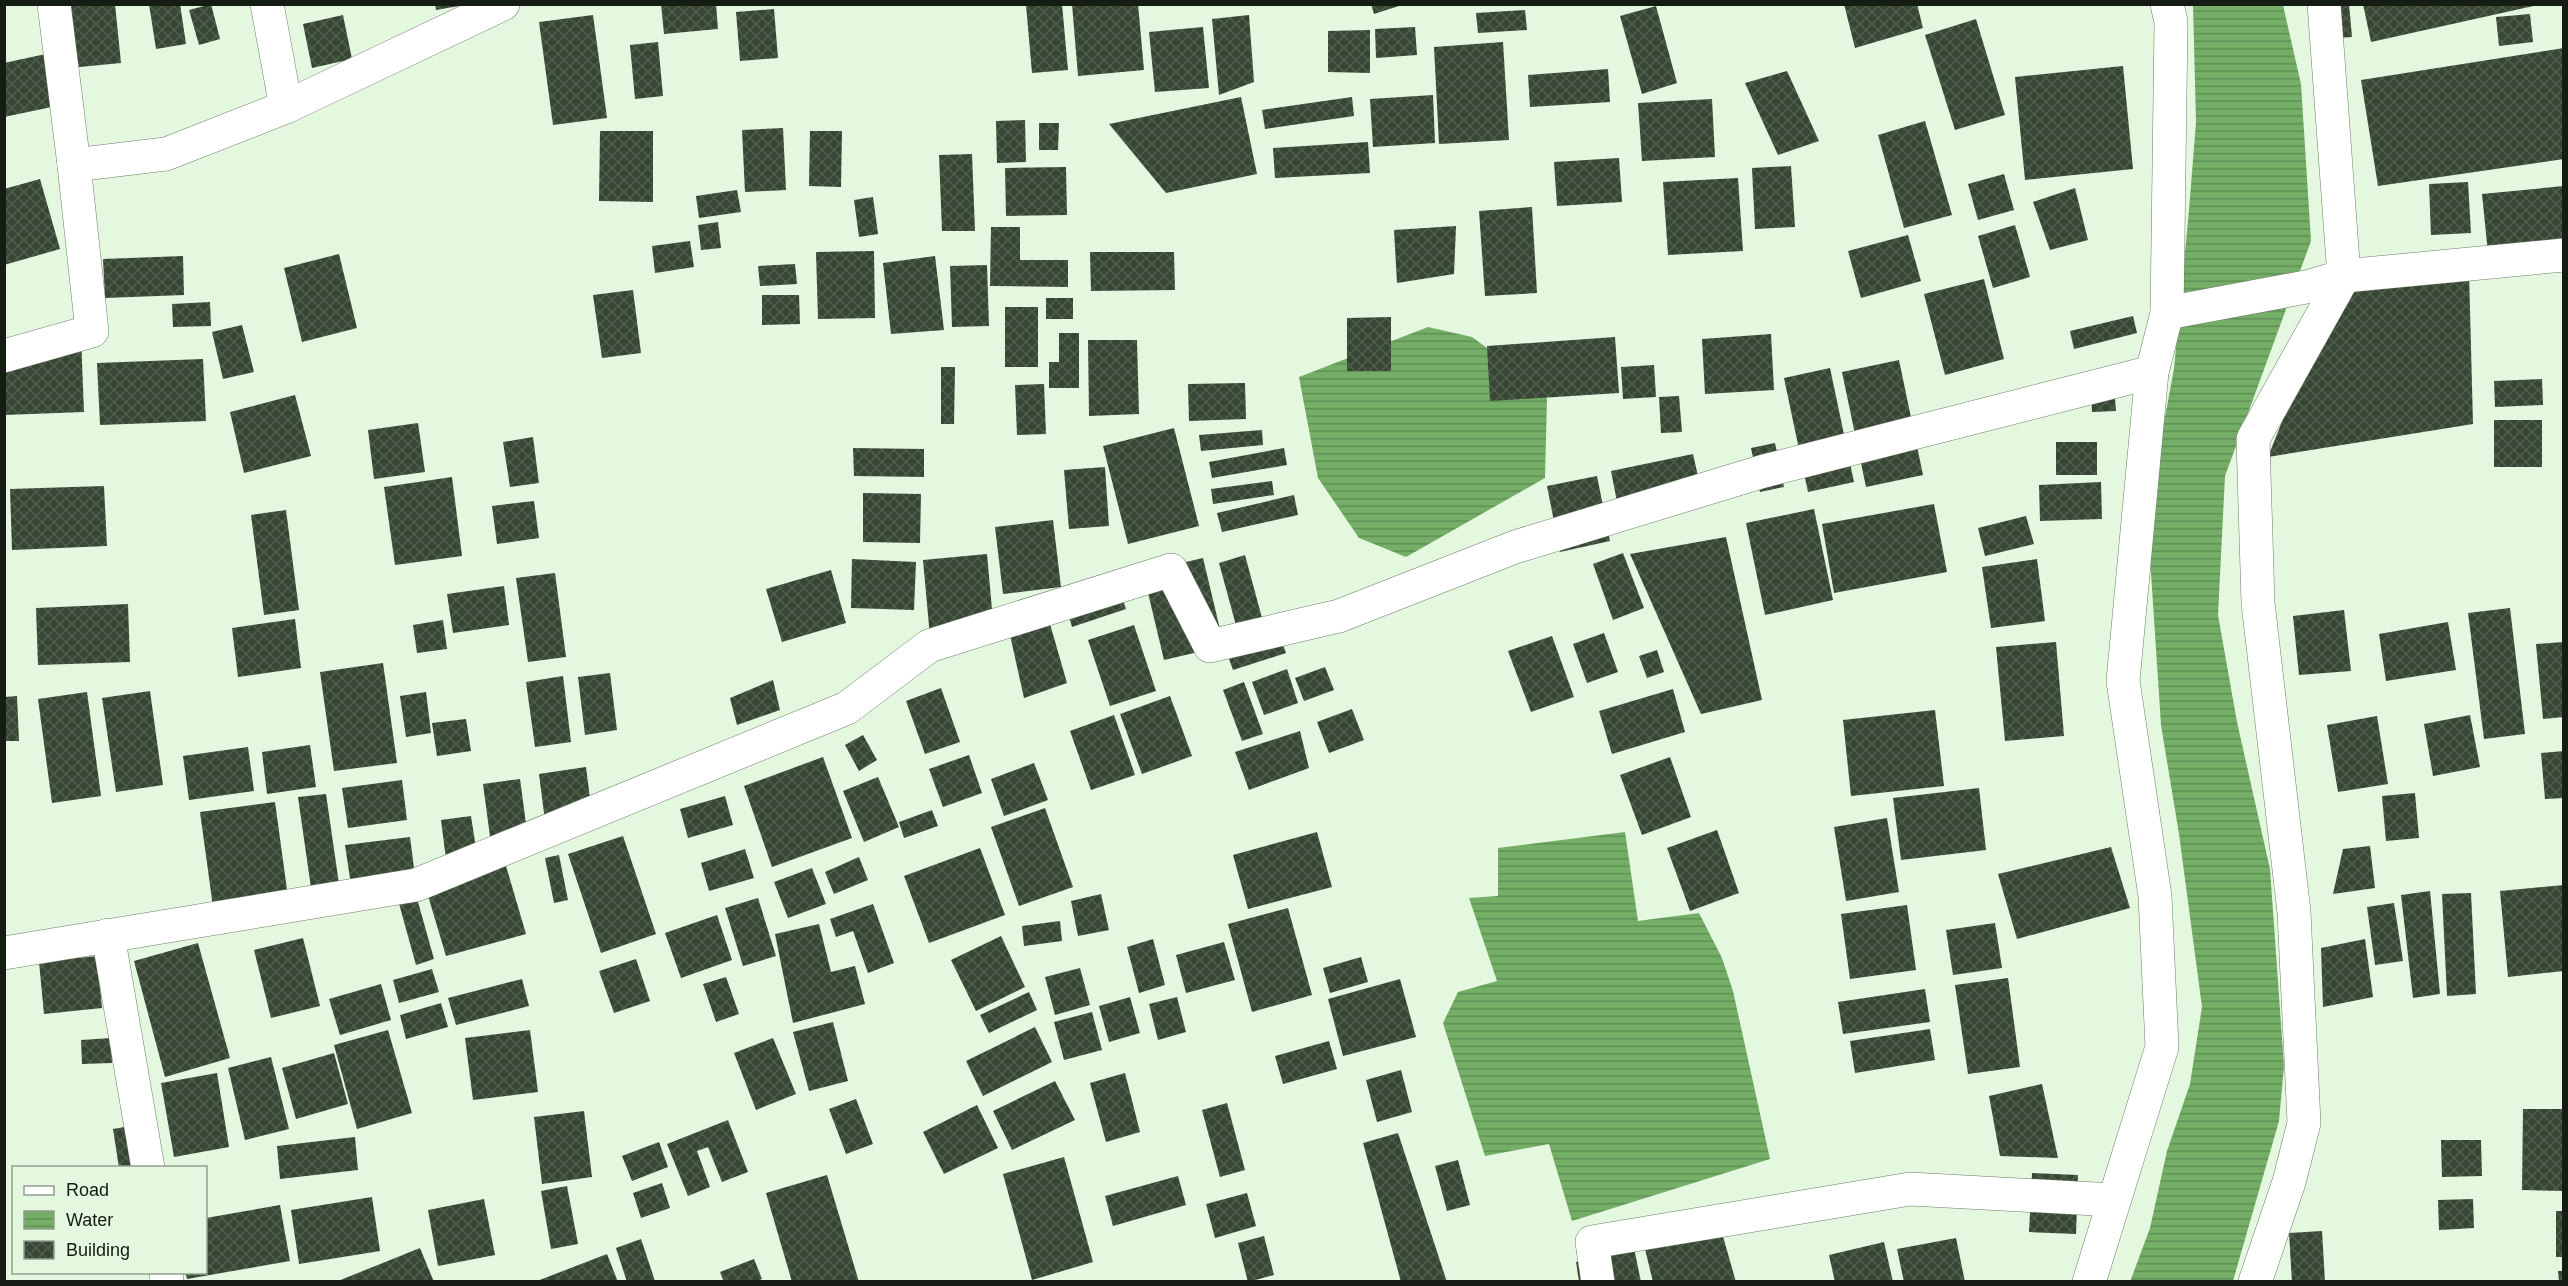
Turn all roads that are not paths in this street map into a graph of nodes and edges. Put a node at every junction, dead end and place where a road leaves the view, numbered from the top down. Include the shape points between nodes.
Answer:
1 (54, 4) edge
2 (267, 4) edge
3 (503, 4) edge
4 (2167, 4) edge
5 (2324, 4) edge
6 (285, 107) junction
7 (74, 165) junction
8 (2564, 255) edge
9 (2344, 276) junction
10 (2171, 312) junction
11 (4, 356) edge
12 (2152, 372) junction
13 (108, 935) junction
14 (4, 952) edge
15 (148, 1166) edge
16 (2114, 1200) junction
17 (1598, 1281) edge
18 (2089, 1281) edge
19 (2255, 1281) edge

1 - 7 street
2 - 6 street
3 - 6 street
4 - 10 street via 2171,22
5 - 9 street
6 - 7 street via 166,154
7 - 11 street via 92,331
8 - 9 street
9 - 10 street via 2306,287
9 - 19 street via 2253,439 2258,603 2294,912 2304,1123 2289,1182
10 - 12 street
12 - 13 street via 1764,471 1515,547 1339,616 1210,646 1171,570 929,646 847,708 416,885
12 - 16 street via 2123,681 2155,896 2162,1047
13 - 14 street
13 - 15 street
16 - 17 street via 1910,1189 1592,1242
16 - 18 street

